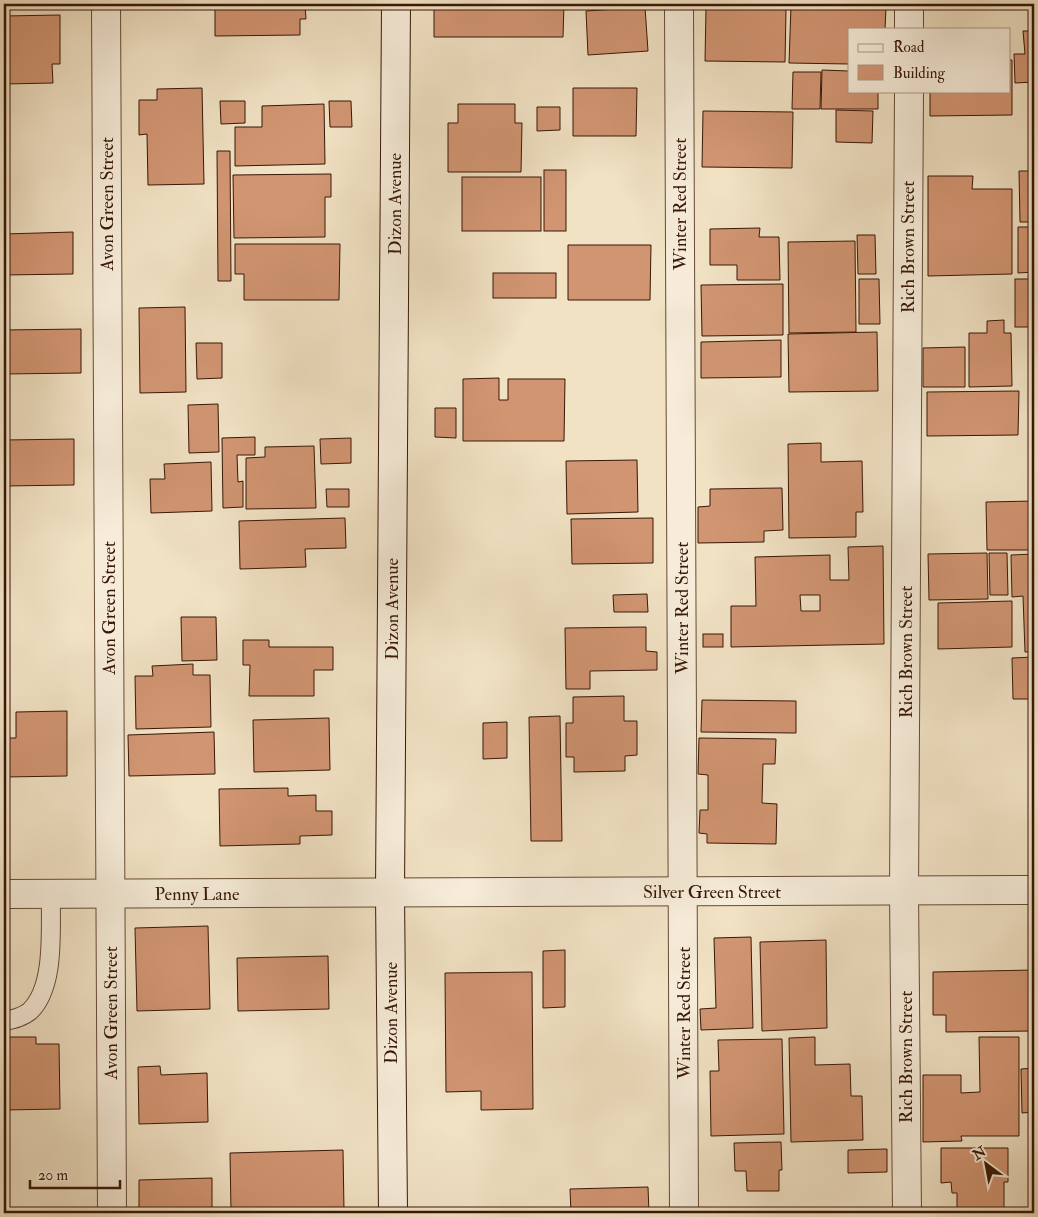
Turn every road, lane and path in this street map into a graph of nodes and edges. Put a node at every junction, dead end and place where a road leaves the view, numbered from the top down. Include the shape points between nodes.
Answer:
1 (106, 4) edge
2 (396, 4) edge
3 (679, 4) edge
4 (909, 4) edge
5 (909, 28) edge
6 (909, 92) edge
7 (1034, 890) edge
8 (904, 891) junction
9 (684, 892) junction
10 (390, 893) junction
11 (4, 894) edge
12 (52, 894) junction
13 (110, 894) junction
14 (5, 1021) dead end
15 (112, 1213) edge
16 (393, 1213) edge
17 (684, 1213) edge
18 (907, 1213) edge

1 - 13 street, Avon Green Street
2 - 10 street, Dizon Avenue
3 - 9 street, Winter Red Street
4 - 5 street
6 - 8 street, Rich Brown Street
7 - 8 street, Silver Green Street
8 - 9 street, Silver Green Street
8 - 18 street, Rich Brown Street
9 - 10 street, Silver Green Street
9 - 17 street, Winter Red Street
10 - 13 street, Penny Lane
10 - 16 street, Dizon Avenue
11 - 12 street, Penny Lane
12 - 13 street, Penny Lane
12 - 14 lane via 47,978 39,1000 29,1012
13 - 15 street, Avon Green Street

